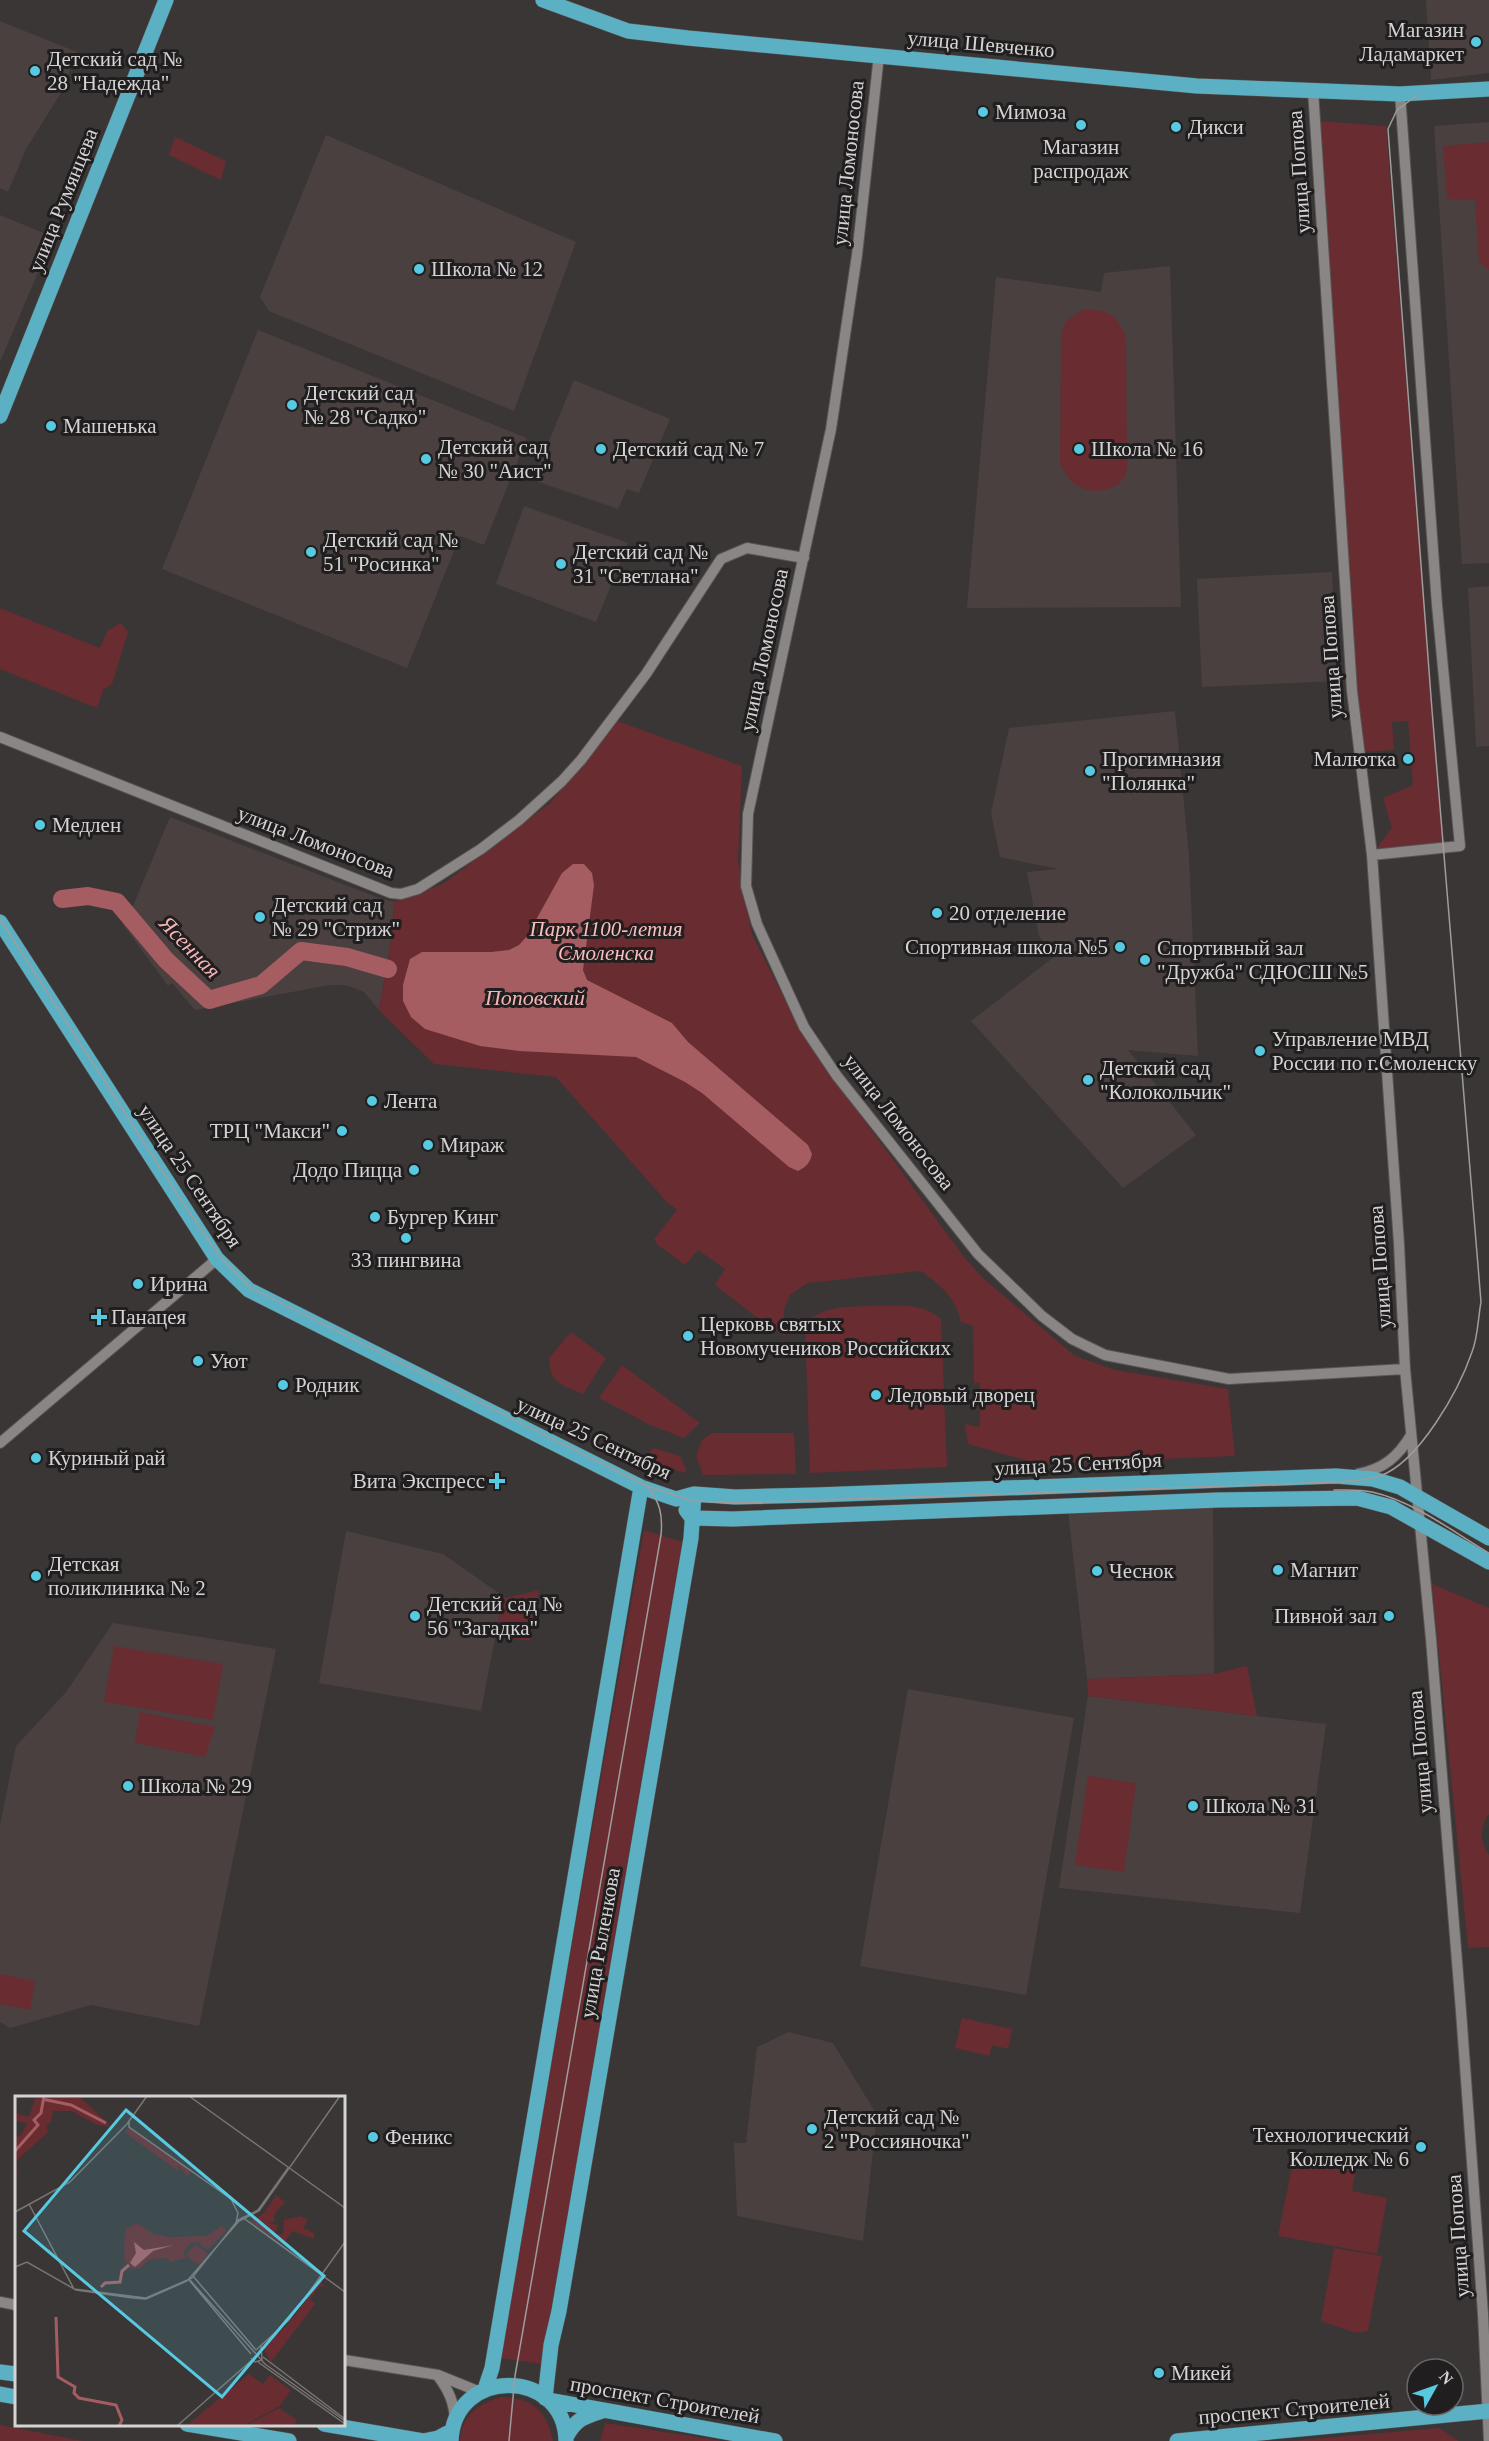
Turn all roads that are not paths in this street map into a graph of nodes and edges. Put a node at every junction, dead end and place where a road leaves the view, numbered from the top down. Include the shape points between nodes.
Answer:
1 (166, 0) edge
2 (543, 0) edge
3 (564, 4) edge
4 (879, 55) junction
5 (1489, 88) edge
6 (1313, 90) junction
7 (1400, 94) junction
8 (0, 416) edge
9 (804, 558) junction
10 (0, 737) edge
11 (1372, 855) junction
12 (0, 922) edge
13 (218, 1259) junction
14 (1405, 1369) junction
15 (1411, 1435) junction
16 (0, 1443) edge
17 (1336, 1476) junction
18 (641, 1487) junction
19 (694, 1494) junction
20 (1418, 1496) junction
21 (676, 1499) junction
22 (692, 1518) junction
23 (1420, 1523) junction
24 (1489, 1538) edge
25 (1489, 1562) edge
26 (0, 2302) edge
27 (15, 2305) edge
28 (345, 2360) edge
29 (0, 2372) edge
30 (15, 2374) edge
31 (438, 2375) junction
32 (483, 2391) junction
33 (0, 2394) edge
34 (15, 2397) edge
35 (546, 2399) junction
36 (602, 2411) junction
37 (1488, 2411) edge
38 (199, 2426) edge
39 (336, 2426) edge
40 (452, 2431) edge
41 (566, 2439) edge
42 (289, 2441) edge
43 (775, 2441) edge
44 (1177, 2441) edge
45 (1489, 2441) edge

1 - 8 main road, улица Румянцева
2 - 3 main road, улица Шевченко
3 - 4 main road, улица Шевченко via 628,30
4 - 6 main road, улица Шевченко via 1197,86
4 - 9 street, улица Ломоносова via 856,267 831,429
5 - 7 main road, улица Шевченко
6 - 7 main road, улица Шевченко
6 - 11 street, улица Попова via 1352,691
7 - 11 street via 1437,605 1460,846
9 - 10 street, улица Ломоносова via 747,548 721,559 646,674 562,781 481,849 418,889 401,894
9 - 14 street, улица Ломоносова via 748,814 746,886 757,924 804,1027 837,1076 978,1254 1072,1340 1105,1355 1229,1379
11 - 14 street, улица Попова
12 - 13 main road, улица 25 Сентября
13 - 16 street
13 - 18 main road, улица 25 Сентября via 249,1290
14 - 15 street, улица Попова
15 - 17 street via 1397,1455 1375,1470
15 - 20 street, улица Попова
17 - 19 main road, улица 25 Сентября via 735,1497
17 - 20 main road, улица 25 Сентября via 1374,1479
18 - 21 main road, улица 25 Сентября
18 - 32 main road, улица Рыленкова via 496,2349
19 - 21 main road, улица 25 Сентября
19 - 22 main road, улица Рыленкова
20 - 23 street, улица Попова
20 - 24 main road, улица 25 Сентября
21 - 22 main road
22 - 23 main road via 1344,1497 1381,1502
22 - 35 main road, улица Рыленкова via 559,2311 550,2345
23 - 25 main road
23 - 37 street, улица Попова
26 - 27 street
28 - 31 street
29 - 30 main road
31 - 32 street
31 - 40 street via 454,2405
32 - 35 main road, проспект Строителей via 514,2385
32 - 40 main road via 469,2399
33 - 34 main road
35 - 36 main road, проспект Строителей
35 - 41 main road via 563,2424
36 - 41 main road via 573,2424
36 - 43 main road, проспект Строителей
37 - 44 main road, проспект Строителей
37 - 45 street, улица Попова
38 - 42 main road
39 - 40 main road via 423,2441

